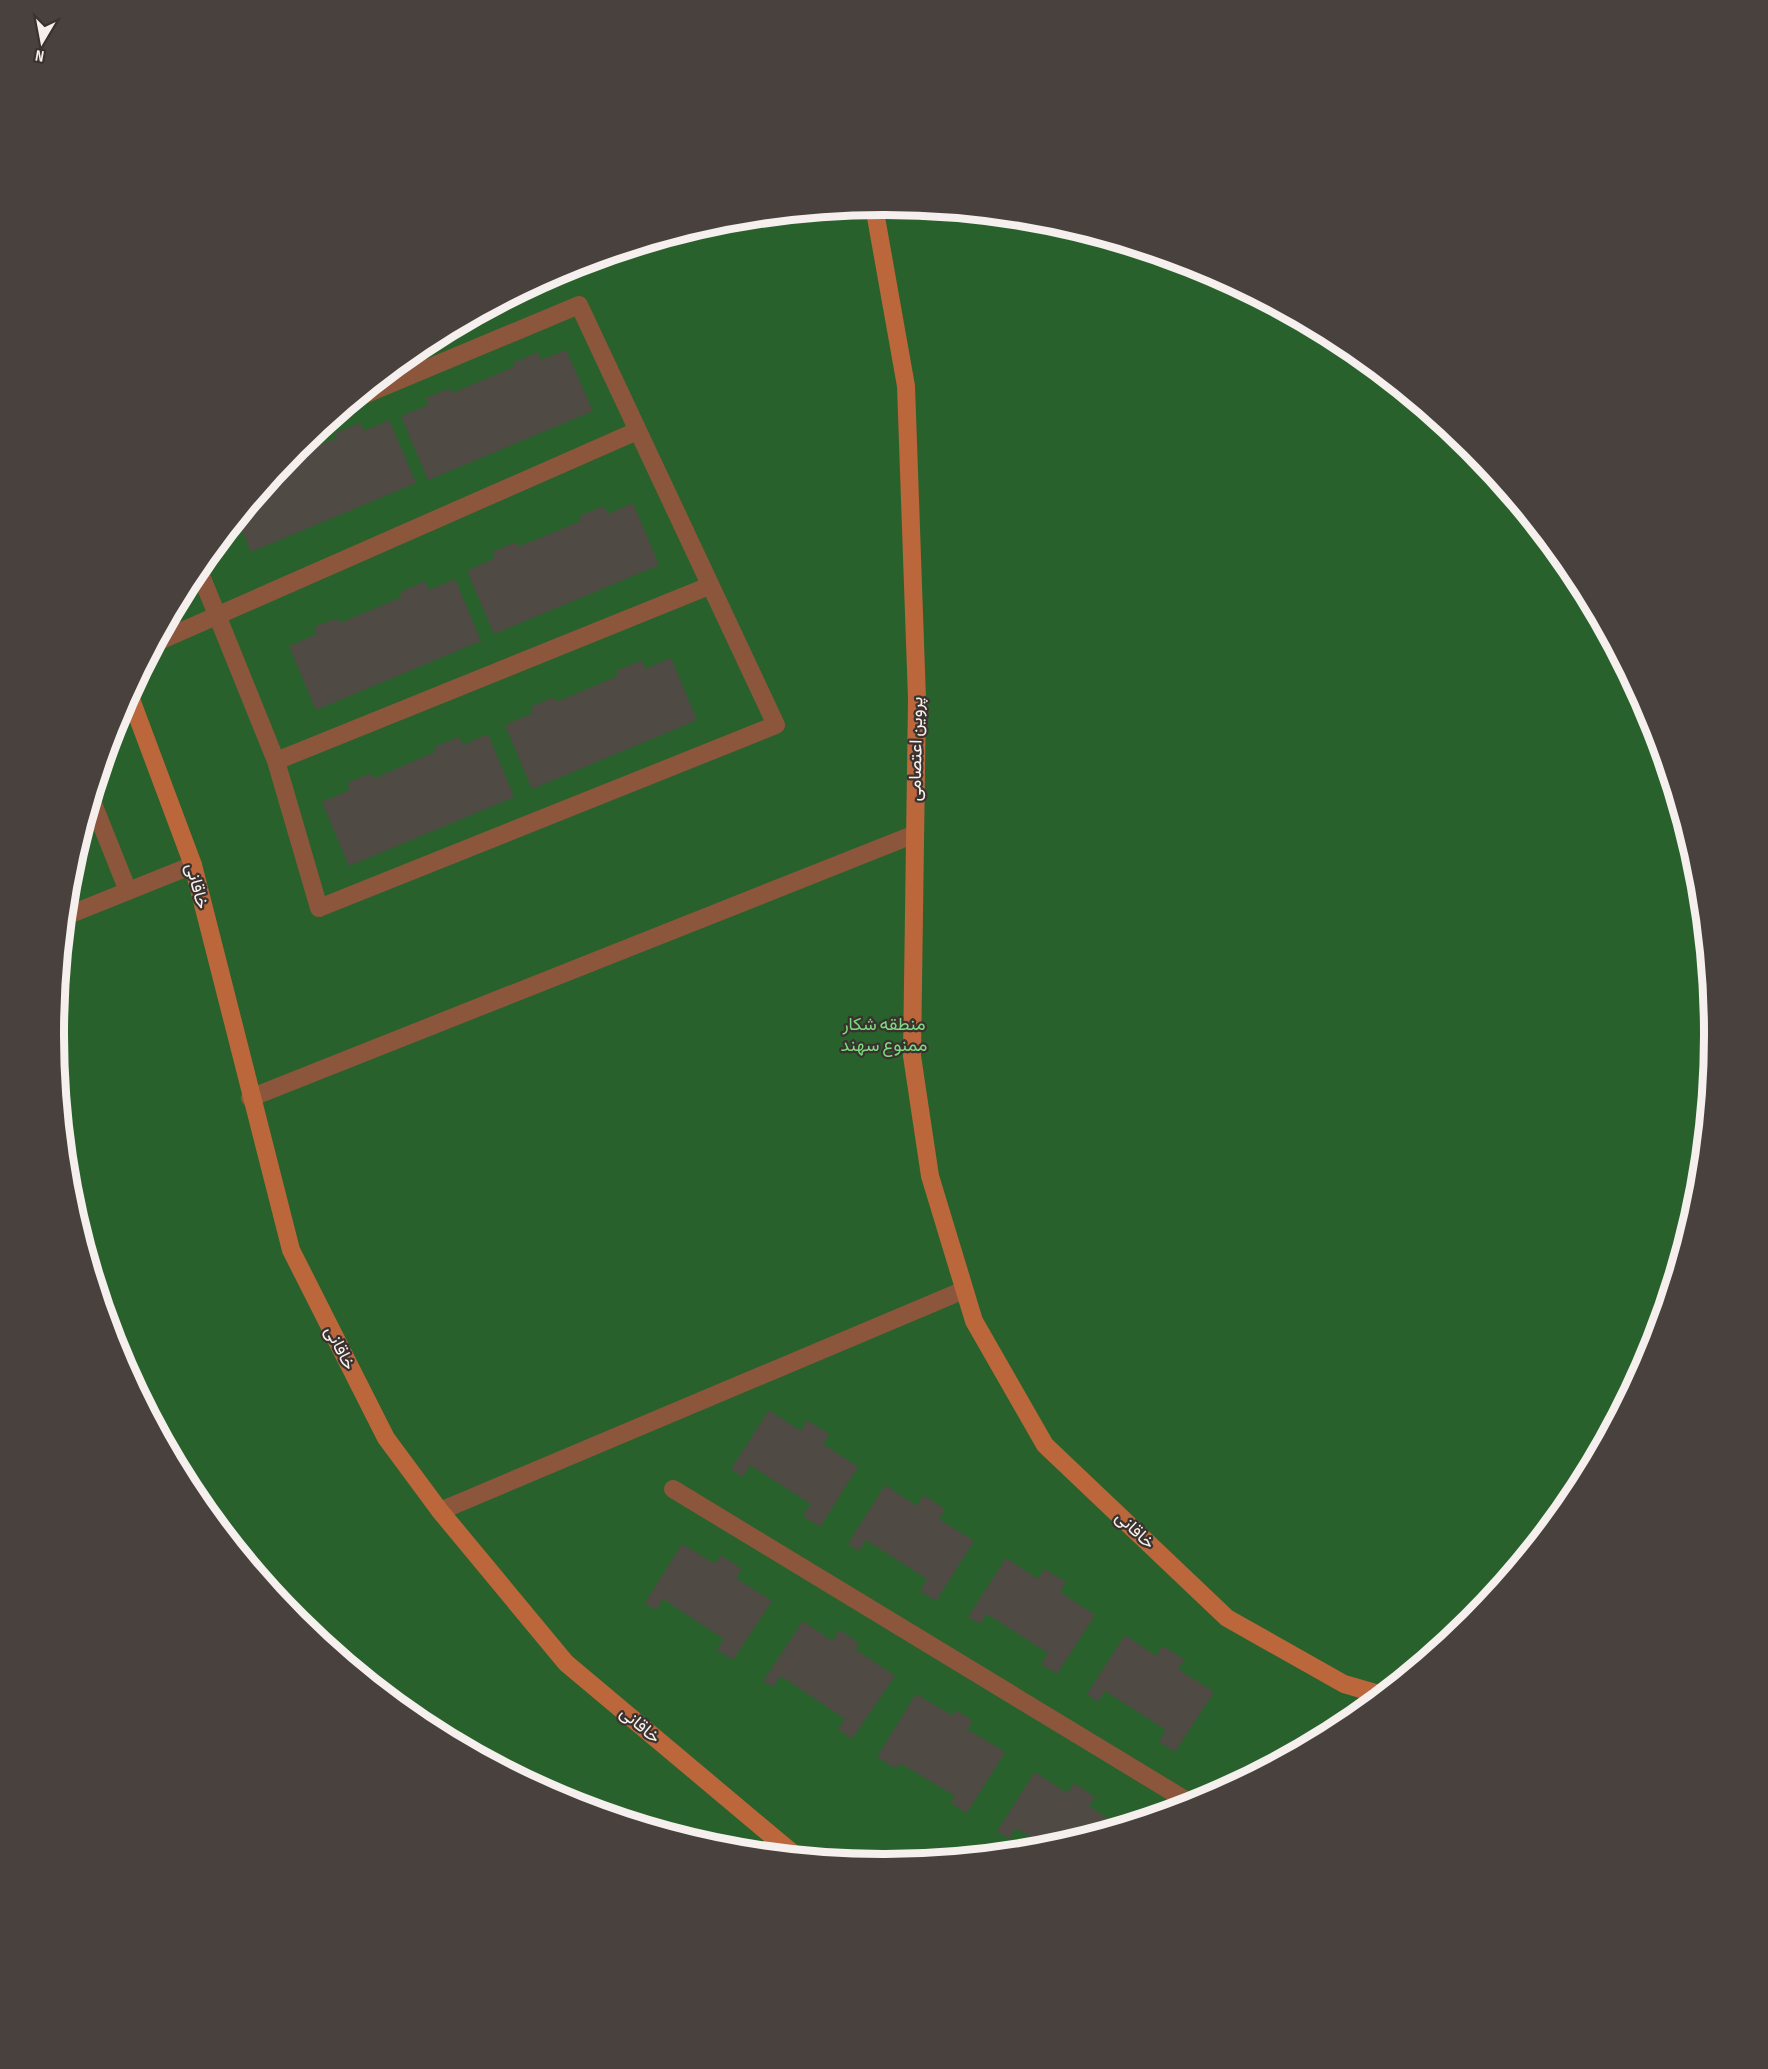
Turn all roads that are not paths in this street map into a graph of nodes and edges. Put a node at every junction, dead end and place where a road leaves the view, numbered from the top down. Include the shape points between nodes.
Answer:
1 (876, 215) edge
2 (380, 388) edge
3 (637, 431) junction
4 (203, 579) edge
5 (709, 586) junction
6 (219, 615) junction
7 (167, 637) edge
8 (134, 706) edge
9 (276, 761) junction
10 (96, 810) edge
11 (915, 834) junction
12 (193, 864) junction
13 (128, 891) junction
14 (74, 913) edge
15 (250, 1098) junction
16 (964, 1290) junction
17 (673, 1489) dead end
18 (440, 1511) junction
19 (1373, 1692) edge
20 (1182, 1798) edge
21 (786, 1848) edge

1 - 11 street, پروین اعتصامی via 906,386 917,699
2 - 3 street via 579,305
3 - 5 street
3 - 6 street
4 - 6 street
5 - 9 street
5 - 9 street via 776,725 319,908
6 - 7 street
6 - 9 street
8 - 12 street, خاقانی
10 - 13 street
11 - 15 street
11 - 16 street, پروین اعتصامی via 912,1056 930,1176
12 - 13 street
12 - 15 street, خاقانی
13 - 14 street
15 - 18 street, خاقانی via 291,1250 386,1438
16 - 18 street
16 - 19 street, خاقانی via 974,1322 1045,1445 1227,1618 1344,1684
17 - 20 street
18 - 21 street, خاقانی via 566,1664

